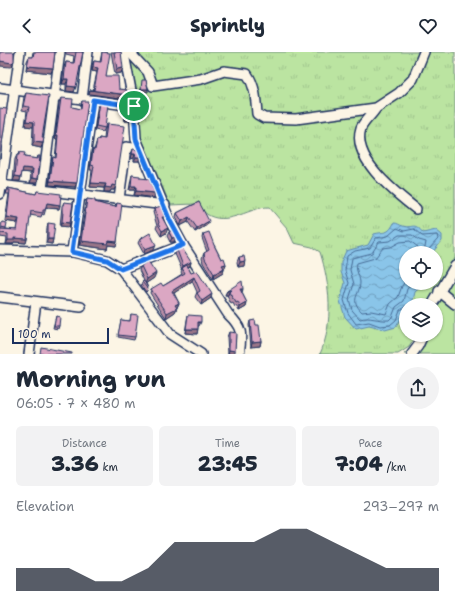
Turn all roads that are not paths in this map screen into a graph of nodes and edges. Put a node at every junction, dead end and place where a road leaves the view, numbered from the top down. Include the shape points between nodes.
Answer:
1 (20, 52) edge
2 (60, 52) edge
3 (88, 52) edge
4 (126, 52) edge
5 (133, 52) edge
6 (424, 52) edge
7 (0, 88) edge
8 (15, 90) junction
9 (54, 95) junction
10 (82, 99) junction
11 (93, 100) junction
12 (134, 106) junction
13 (376, 108) junction
14 (140, 149) junction
15 (0, 188) edge
16 (42, 189) junction
17 (80, 195) junction
18 (119, 200) junction
19 (164, 205) junction
20 (416, 209) dead end
21 (183, 245) junction
22 (0, 250) edge
23 (72, 252) junction
24 (455, 266) edge
25 (121, 269) junction
26 (439, 291) junction
27 (0, 297) edge
28 (436, 298) edge
29 (36, 302) junction
30 (455, 304) edge
31 (81, 307) dead end
32 (420, 342) edge
33 (29, 354) edge
34 (201, 354) edge
35 (239, 354) edge
36 (412, 354) edge

1 - 8 street
2 - 9 street
3 - 10 street
4 - 12 street via 125,59
5 - 13 street via 133,56 148,72 153,86 201,79 224,71 247,74 256,96 257,114 264,118 296,118
6 - 13 street via 413,78 400,93
7 - 8 street
8 - 9 street
8 - 15 street
9 - 10 street
9 - 16 street
10 - 11 street
11 - 12 street
11 - 17 street
12 - 14 street via 136,139
13 - 20 street via 362,126 360,138 364,153 388,186
14 - 18 street via 126,147
14 - 19 street
15 - 16 street
16 - 17 street
17 - 18 street
17 - 23 street
18 - 19 street
19 - 21 street
21 - 25 street
21 - 35 street via 228,314 238,323 241,329
22 - 23 street
23 - 25 street via 107,260
24 - 26 street
25 - 34 street via 170,334
26 - 28 street
26 - 30 street
27 - 29 street
29 - 31 street
29 - 33 street
32 - 36 street

